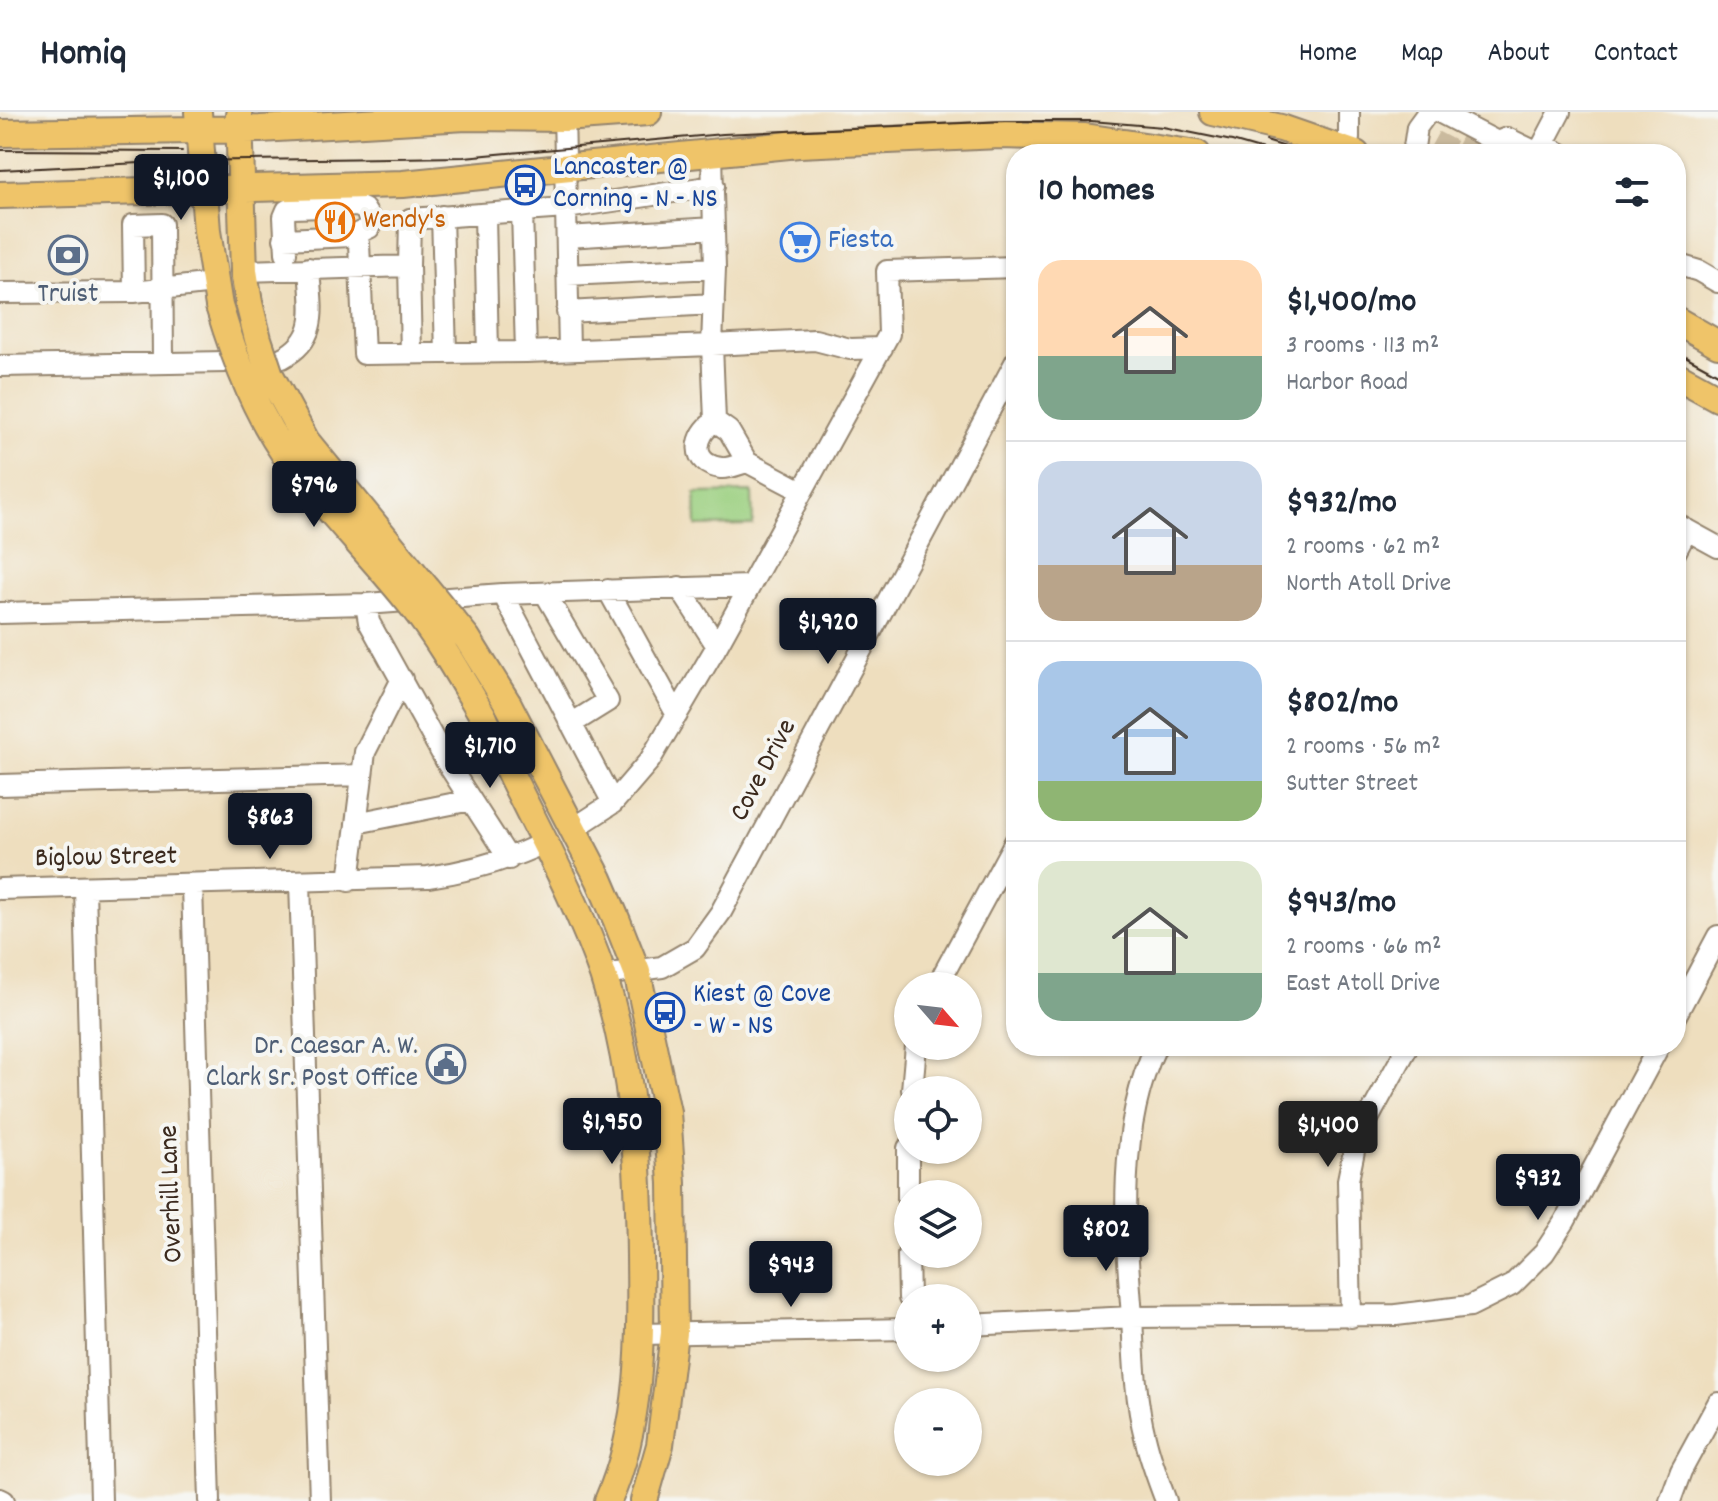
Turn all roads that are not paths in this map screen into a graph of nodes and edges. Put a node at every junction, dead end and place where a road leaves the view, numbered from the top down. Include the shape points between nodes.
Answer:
1 (648, 112) edge
2 (1213, 112) edge
3 (1349, 112) edge
4 (1428, 112) edge
5 (1560, 112) edge
6 (466, 114) edge
7 (564, 115) edge
8 (349, 118) edge
9 (1449, 119) edge
10 (198, 120) edge
11 (240, 121) edge
12 (40, 122) edge
13 (95, 122) edge
14 (0, 133) edge
15 (1131, 144) edge
16 (1327, 144) edge
17 (1349, 144) edge
18 (1417, 144) edge
19 (1489, 144) edge
20 (1499, 144) edge
21 (1525, 144) edge
22 (1548, 144) edge
23 (712, 154) junction
24 (565, 168) junction
25 (411, 183) junction
26 (714, 186) junction
27 (241, 188) junction
28 (204, 190) junction
29 (0, 195) edge
30 (566, 208) junction
31 (522, 211) junction
32 (485, 215) junction
33 (442, 216) junction
34 (410, 219) junction
35 (714, 228) junction
36 (352, 236) junction
37 (567, 237) junction
38 (284, 239) junction
39 (409, 266) junction
40 (359, 267) junction
41 (1006, 267) edge
42 (309, 268) junction
43 (715, 268) junction
44 (1686, 268) edge
45 (288, 269) junction
46 (244, 271) junction
47 (567, 275) junction
48 (1718, 282) edge
49 (163, 287) junction
50 (134, 292) junction
51 (0, 293) edge
52 (216, 294) junction
53 (714, 304) junction
54 (567, 312) junction
55 (1686, 326) edge
56 (1718, 344) edge
57 (712, 345) junction
58 (882, 348) junction
59 (569, 350) junction
60 (488, 352) junction
61 (526, 352) junction
62 (446, 353) junction
63 (411, 354) junction
64 (282, 358) dead end
65 (163, 362) junction
66 (226, 362) dead end
67 (0, 366) edge
68 (1006, 380) edge
69 (1686, 380) edge
70 (1718, 398) edge
71 (715, 421) junction
72 (747, 462) junction
73 (802, 491) junction
74 (1686, 529) edge
75 (1718, 547) edge
76 (749, 586) junction
77 (679, 587) junction
78 (608, 590) junction
79 (545, 593) junction
80 (503, 594) junction
81 (366, 604) junction
82 (0, 613) edge
83 (717, 646) junction
84 (402, 679) junction
85 (677, 715) junction
86 (571, 724) junction
87 (495, 744) junction
88 (447, 763) junction
89 (362, 775) junction
90 (0, 785) edge
91 (471, 800) junction
92 (613, 803) junction
93 (356, 823) junction
94 (573, 829) junction
95 (544, 843) junction
96 (1006, 858) edge
97 (509, 859) junction
98 (349, 881) junction
99 (300, 882) junction
100 (192, 885) junction
101 (85, 887) junction
102 (0, 889) edge
103 (1718, 936) edge
104 (637, 972) junction
105 (945, 972) edge
106 (603, 975) junction
107 (1686, 996) edge
108 (1152, 1056) edge
109 (1403, 1056) edge
110 (1654, 1056) edge
111 (1132, 1317) junction
112 (1351, 1317) junction
113 (982, 1324) edge
114 (894, 1329) edge
115 (674, 1333) junction
116 (641, 1334) junction
117 (1718, 1403) edge
118 (101, 1501) edge
119 (210, 1501) edge
120 (320, 1501) edge
121 (608, 1501) edge
122 (644, 1501) edge
123 (1166, 1501) edge
124 (1670, 1501) edge

1 - 7 main road
2 - 16 main road
3 - 17 street
4 - 18 street via 1417,127
5 - 22 street
6 - 7 main road
6 - 8 main road
7 - 24 street
8 - 11 main road
9 - 19 street
10 - 11 main road
10 - 13 main road
10 - 28 main road
11 - 27 main road
12 - 13 main road
12 - 14 main road
15 - 23 main road via 1000,135 799,144
20 - 21 street via 1507,138
23 - 24 main road
23 - 26 street
24 - 25 main road
24 - 30 street
25 - 27 main road
25 - 34 street
26 - 30 street
26 - 35 street
27 - 28 main road
27 - 46 main road
28 - 29 main road
28 - 52 main road
30 - 31 street
30 - 37 street
31 - 32 street
31 - 61 street
32 - 33 street
32 - 60 street
33 - 34 street
33 - 62 street
34 - 39 street
35 - 37 street
35 - 43 street
36 - 38 street
36 - 38 street via 369,228 364,209 292,208 284,217
36 - 40 street via 359,243
37 - 47 street
38 - 45 street
39 - 40 street
39 - 63 street
40 - 42 street
40 - 63 street via 364,354
41 - 58 street via 887,271 889,334
42 - 45 street
42 - 64 street via 308,337
43 - 47 street
43 - 53 street
44 - 48 street
45 - 46 street
46 - 94 main road, bridge via 270,375 306,441 467,638
47 - 54 street
49 - 50 street
49 - 50 street via 162,224 133,225
49 - 52 street
49 - 65 street
50 - 51 street
52 - 87 main road, bridge via 238,366 270,431 293,466 414,608 483,716
53 - 54 street
53 - 57 street
54 - 59 street
55 - 56 main road
57 - 58 street via 815,340 850,349
57 - 59 street
57 - 71 street
58 - 73 street
59 - 61 street
60 - 61 street
60 - 62 street
62 - 63 street
65 - 66 street
65 - 67 street
68 - 104 street, Cove Drive via 721,912 695,948 662,967
69 - 70 main road
71 - 72 street via 729,431
71 - 72 street via 704,428 698,442 704,461 720,468
72 - 73 street
73 - 76 street
74 - 75 street
76 - 77 street
76 - 83 street
77 - 78 street
77 - 83 street
78 - 79 street
78 - 85 street
79 - 80 street
79 - 86 street via 608,701
80 - 81 street
80 - 86 street
81 - 82 street
81 - 84 street via 369,622
83 - 85 street
84 - 88 street
84 - 89 street via 365,752
85 - 92 street via 650,760
86 - 92 street
87 - 88 street
87 - 95 main road
88 - 91 street
89 - 90 street
89 - 93 street
91 - 93 street
91 - 97 street
92 - 94 street
93 - 98 street
94 - 95 main road
94 - 104 main road
95 - 97 street, Biglow Street
95 - 106 main road
96 - 105 street
97 - 98 street, Biglow Street via 428,877
98 - 99 street, Biglow Street
99 - 100 street, Biglow Street
99 - 120 street
100 - 101 street, Biglow Street
100 - 119 street, Overhill Lane
101 - 102 street, Biglow Street
101 - 118 street
103 - 107 street
104 - 106 street, Cove Drive
104 - 115 main road via 667,1112
106 - 116 main road via 635,1122
108 - 111 street via 1138,1097 1129,1155 1126,1244
109 - 112 street via 1356,1141 1348,1180
110 - 112 street via 1565,1221 1544,1253 1512,1285 1470,1306
111 - 112 street
111 - 113 street
111 - 123 street via 1142,1422
114 - 115 street
115 - 116 street
115 - 122 main road via 660,1445
116 - 121 main road via 636,1398
117 - 124 street

